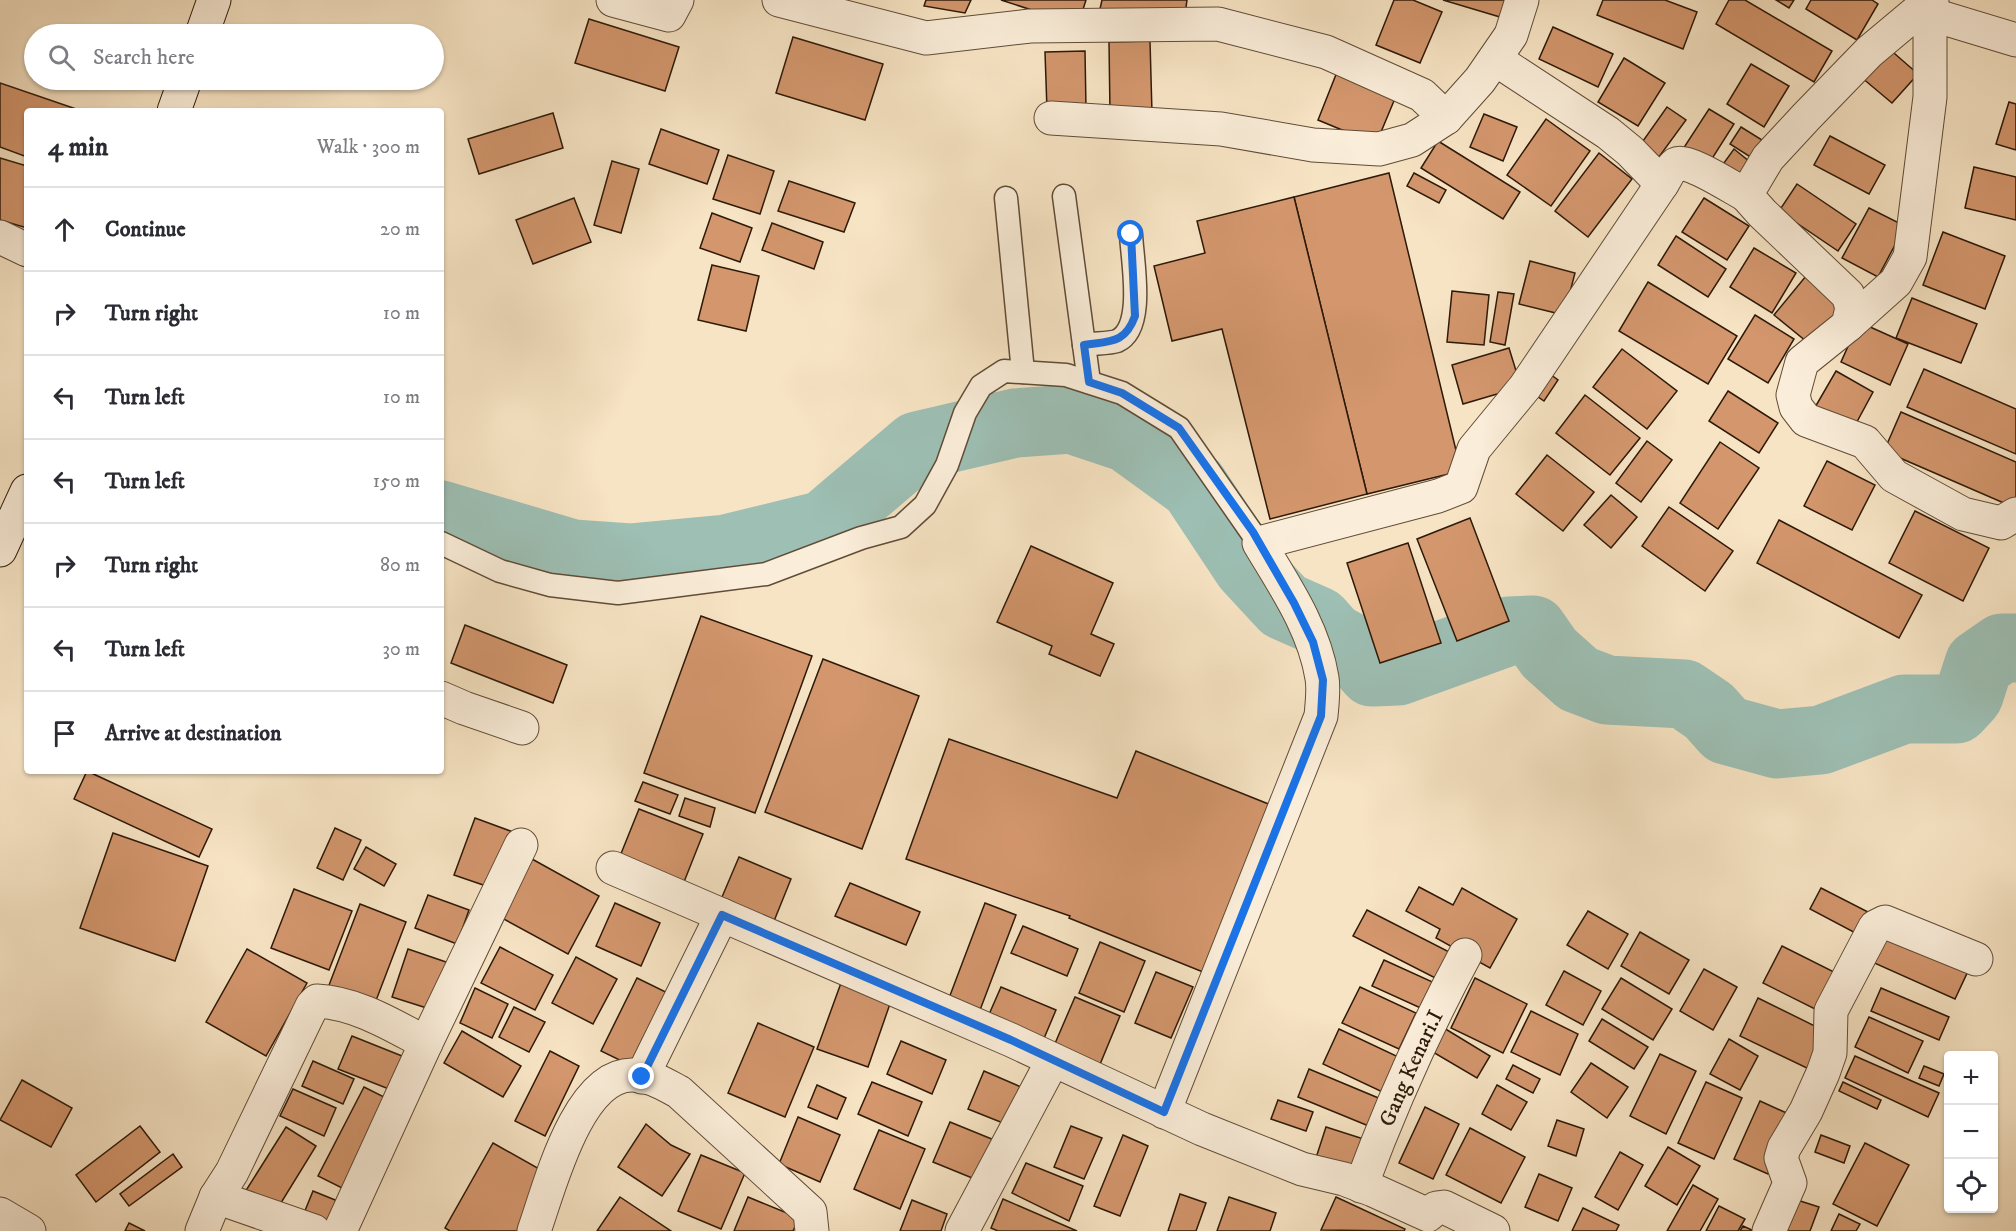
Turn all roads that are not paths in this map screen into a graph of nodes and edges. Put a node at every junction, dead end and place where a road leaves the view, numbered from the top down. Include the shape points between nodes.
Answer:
1 (214, 0) edge
2 (613, 0) edge
3 (677, 0) edge
4 (779, 0) edge
5 (1522, 0) edge
6 (1931, 5) edge
7 (206, 24) edge
8 (2016, 40) edge
9 (1494, 59) junction
10 (181, 90) edge
11 (175, 108) edge
12 (1051, 118) dead end
13 (1446, 118) junction
14 (1662, 184) junction
15 (1746, 195) junction
16 (1065, 196) dead end
17 (1006, 198) dead end
18 (1131, 234) dead end
19 (0, 237) edge
20 (24, 249) edge
21 (1848, 325) junction
22 (1084, 345) junction
23 (1023, 372) junction
24 (1089, 382) junction
25 (24, 498) edge
26 (2016, 513) edge
27 (1259, 543) junction
28 (444, 544) edge
29 (0, 550) edge
30 (444, 699) edge
31 (522, 728) dead end
32 (521, 845) dead end
33 (613, 868) dead end
34 (722, 915) junction
35 (1466, 955) dead end
36 (1976, 959) dead end
37 (426, 1043) junction
38 (1053, 1060) junction
39 (642, 1077) junction
40 (1164, 1112) junction
41 (1361, 1186) junction
42 (216, 1197) junction
43 (0, 1214) edge
44 (1424, 1223) edge
45 (29, 1231) edge
46 (202, 1231) edge
47 (314, 1231) edge
48 (340, 1231) edge
49 (534, 1231) edge
50 (812, 1231) edge
51 (962, 1231) edge
52 (1493, 1231) edge
53 (1769, 1231) edge

1 - 7 street
2 - 3 street via 669,15
4 - 13 street via 926,38 1030,26 1218,24 1326,52 1422,95
5 - 9 street via 1511,35
6 - 8 street
6 - 15 street via 1869,52 1768,158
6 - 21 street via 1930,97 1910,257 1896,282
9 - 13 street
9 - 14 street via 1608,133
10 - 11 street
12 - 13 street via 1221,129 1313,145 1379,149 1412,140
14 - 15 street via 1674,165 1682,162
14 - 27 street via 1525,387 1474,448 1461,487
15 - 21 street via 1848,295 1852,308
16 - 22 lane
17 - 23 lane
18 - 22 lane via 1135,316 1130,329 1117,340
19 - 20 street
21 - 26 street via 1802,362 1793,395 1806,420 1865,442 1894,476 1963,514 2001,523
22 - 24 lane
23 - 24 lane via 1066,375
23 - 28 lane via 1004,371 981,386 925,505 901,527 766,574 618,593 550,585 500,571
24 - 27 lane via 1122,393 1179,428
25 - 29 street
27 - 40 street via 1313,642 1323,680 1321,716
30 - 31 street
32 - 37 street
33 - 34 street
34 - 38 street
34 - 39 street
35 - 41 street, Gang Kenari.I via 1411,1061
36 - 53 street via 1885,922 1875,927 1831,1011 1830,1053 1806,1111 1784,1148 1781,1158 1790,1183
37 - 42 street via 376,1017 339,1003 317,1001
37 - 48 street
38 - 40 street
38 - 51 street
39 - 49 street via 613,1079 594,1094 570,1128
39 - 50 street via 656,1080 688,1100 810,1212
40 - 41 street via 1302,1169
41 - 44 street
42 - 46 street
42 - 47 street
43 - 45 street
44 - 52 street via 1436,1208 1444,1207

